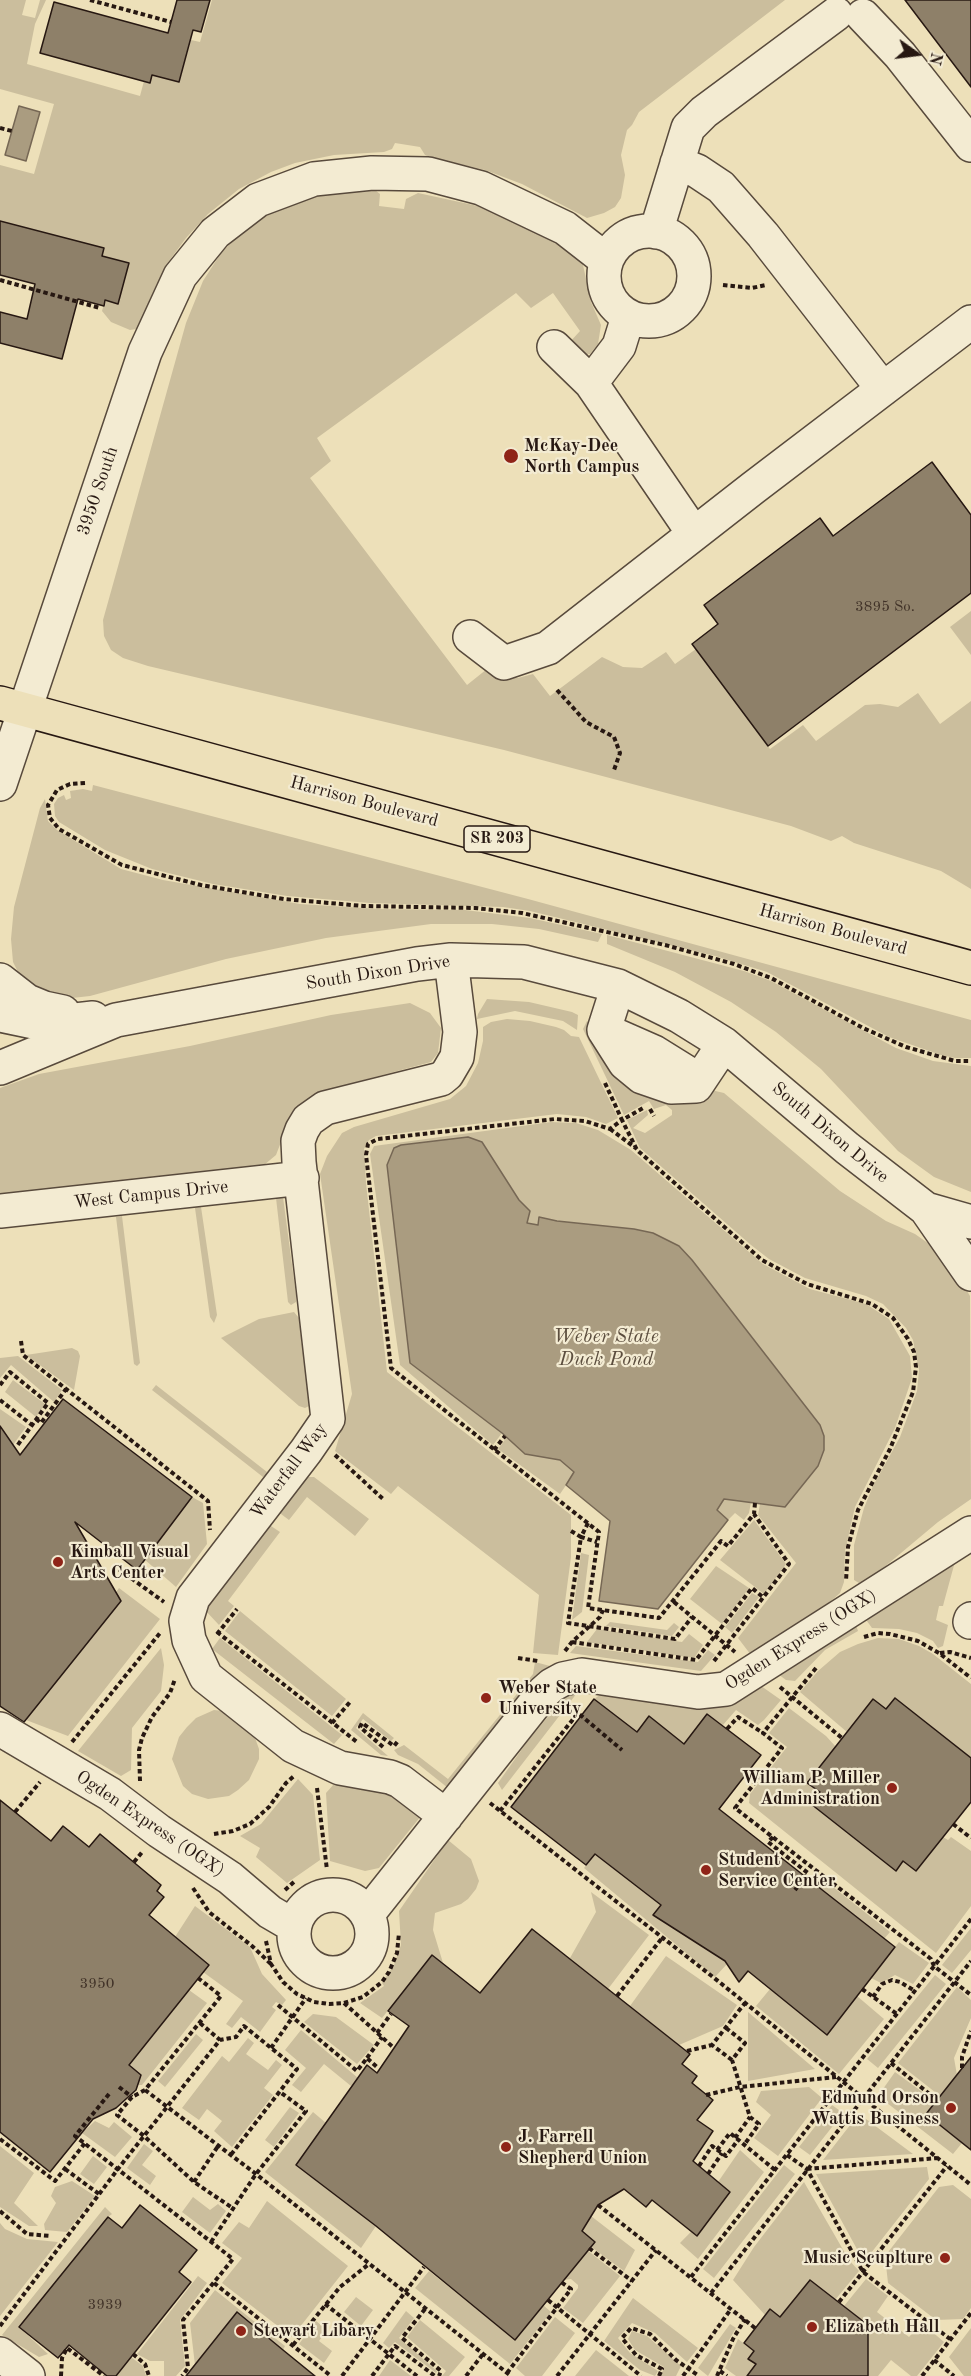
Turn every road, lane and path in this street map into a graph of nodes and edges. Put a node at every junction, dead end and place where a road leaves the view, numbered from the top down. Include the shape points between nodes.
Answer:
1 (90, 0) edge
2 (850, 7) edge
3 (171, 22) dead end
4 (0, 128) edge
5 (12, 131) dead end
6 (971, 146) edge
7 (677, 163) junction
8 (656, 232) junction
9 (606, 260) junction
10 (0, 280) edge
11 (771, 283) dead end
12 (723, 285) dead end
13 (100, 308) dead end
14 (628, 317) junction
15 (971, 322) edge
16 (554, 347) dead end
17 (591, 383) junction
18 (883, 389) junction
19 (694, 534) junction
20 (470, 637) dead end
21 (557, 690) dead end
22 (12, 706) edge
23 (614, 770) dead end
24 (85, 783) dead end
25 (0, 784) edge
26 (451, 960) junction
27 (971, 968) edge
28 (0, 980) edge
29 (618, 987) junction
30 (0, 1015) edge
31 (105, 1019) junction
32 (724, 1044) junction
33 (971, 1061) edge
34 (0, 1068) edge
35 (654, 1116) dead end
36 (622, 1120) junction
37 (610, 1129) junction
38 (638, 1150) junction
39 (302, 1178) junction
40 (926, 1209) junction
41 (0, 1211) edge
42 (971, 1222) edge
43 (971, 1274) edge
44 (21, 1341) dead end
45 (0, 1385) edge
46 (66, 1389) junction
47 (0, 1400) edge
48 (36, 1419) junction
49 (32, 1425) junction
50 (505, 1436) dead end
51 (17, 1446) dead end
52 (495, 1448) junction
53 (328, 1449) dead end
54 (383, 1499) dead end
55 (755, 1503) dead end
56 (754, 1514) junction
57 (588, 1524) junction
58 (571, 1531) dead end
59 (971, 1533) edge
60 (211, 1534) dead end
61 (581, 1538) junction
62 (597, 1542) junction
63 (113, 1564) dead end
64 (845, 1589) dead end
65 (764, 1598) junction
66 (674, 1602) junction
67 (169, 1606) dead end
68 (237, 1609) dead end
69 (603, 1610) junction
70 (692, 1617) junction
71 (166, 1626) dead end
72 (590, 1626) junction
73 (210, 1627) dead end
74 (218, 1633) junction
75 (715, 1636) junction
76 (859, 1638) dead end
77 (727, 1645) junction
78 (939, 1653) junction
79 (741, 1656) dead end
80 (971, 1658) edge
81 (714, 1661) dead end
82 (818, 1665) dead end
83 (177, 1669) dead end
84 (971, 1678) edge
85 (774, 1682) dead end
86 (791, 1696) junction
87 (350, 1702) dead end
88 (332, 1723) junction
89 (0, 1729) edge
90 (727, 1729) dead end
91 (763, 1733) junction
92 (79, 1734) dead end
93 (350, 1737) dead end
94 (842, 1738) dead end
95 (398, 1741) dead end
96 (384, 1748) dead end
97 (622, 1750) dead end
98 (301, 1775) dead end
99 (43, 1778) dead end
100 (311, 1782) dead end
101 (144, 1790) dead end
102 (485, 1799) dead end
103 (500, 1811) junction
104 (15, 1812) dead end
105 (446, 1816) junction
106 (953, 1824) dead end
107 (204, 1833) dead end
108 (772, 1837) junction
109 (971, 1838) edge
110 (145, 1848) dead end
111 (134, 1862) dead end
112 (327, 1870) dead end
113 (296, 1881) dead end
114 (290, 1885) dead end
115 (191, 1886) dead end
116 (795, 1890) dead end
117 (367, 1915) junction
118 (971, 1919) edge
119 (280, 1930) junction
120 (399, 1933) dead end
121 (662, 1938) junction
122 (971, 1961) edge
123 (271, 1964) junction
124 (934, 1966) junction
125 (198, 1978) dead end
126 (955, 1982) junction
127 (862, 1989) dead end
128 (915, 1991) junction
129 (971, 1995) edge
130 (617, 1996) dead end
131 (873, 1997) junction
132 (306, 1998) junction
133 (344, 2003) junction
134 (744, 2003) junction
135 (278, 2005) dead end
136 (392, 2014) dead end
137 (897, 2014) junction
138 (293, 2017) junction
139 (200, 2023) junction
140 (726, 2028) junction
141 (971, 2031) edge
142 (377, 2033) junction
143 (382, 2037) junction
144 (220, 2040) junction
145 (713, 2044) junction
146 (271, 2048) junction
147 (394, 2048) dead end
148 (687, 2051) dead end
149 (367, 2058) junction
150 (732, 2060) junction
151 (891, 2063) junction
152 (378, 2068) dead end
153 (962, 2068) dead end
154 (837, 2077) junction
155 (844, 2082) junction
156 (119, 2087) dead end
157 (740, 2087) junction
158 (145, 2090) junction
159 (280, 2092) junction
160 (109, 2094) dead end
161 (706, 2095) dead end
162 (132, 2097) junction
163 (863, 2099) junction
164 (937, 2100) dead end
165 (167, 2107) junction
166 (750, 2117) junction
167 (144, 2136) junction
168 (0, 2139) edge
169 (736, 2139) junction
170 (85, 2143) junction
171 (744, 2145) junction
172 (218, 2146) junction
173 (720, 2152) junction
174 (787, 2155) junction
175 (230, 2156) junction
176 (937, 2158) junction
177 (699, 2166) dead end
178 (947, 2166) junction
179 (65, 2169) junction
180 (118, 2169) junction
181 (807, 2169) junction
182 (775, 2170) junction
183 (256, 2174) junction
184 (708, 2174) dead end
185 (194, 2182) junction
186 (971, 2185) edge
187 (99, 2194) junction
188 (598, 2205) dead end
189 (234, 2209) junction
190 (0, 2211) edge
191 (51, 2236) dead end
192 (211, 2242) junction
193 (589, 2248) dead end
194 (656, 2250) junction
195 (369, 2264) junction
196 (424, 2267) dead end
197 (864, 2272) junction
198 (691, 2277) junction
199 (632, 2281) junction
200 (561, 2282) dead end
201 (214, 2283) junction
202 (406, 2293) junction
203 (711, 2293) junction
204 (548, 2300) dead end
205 (838, 2302) dead end
206 (325, 2304) junction
207 (425, 2308) junction
208 (558, 2308) junction
209 (732, 2308) junction
210 (971, 2313) edge
211 (745, 2319) junction
212 (0, 2326) edge
213 (755, 2328) dead end
214 (589, 2334) junction
215 (950, 2339) junction
216 (370, 2340) junction
217 (293, 2345) junction
218 (0, 2354) edge
219 (133, 2354) dead end
220 (389, 2354) junction
221 (483, 2354) junction
222 (934, 2360) junction
223 (689, 2368) junction
224 (720, 2371) junction
225 (509, 2374) edge
226 (28, 2376) edge
227 (61, 2376) edge
228 (104, 2376) edge
229 (149, 2376) edge
230 (182, 2376) edge
231 (331, 2376) edge
232 (342, 2376) edge
233 (372, 2376) edge
234 (417, 2376) edge
235 (437, 2376) edge
236 (466, 2376) edge
237 (557, 2376) edge
238 (641, 2376) edge
239 (659, 2376) edge
240 (683, 2376) edge
241 (699, 2376) edge
242 (717, 2376) edge
243 (727, 2376) edge
244 (922, 2376) edge
245 (954, 2376) edge

1 - 3 path
2 - 6 street via 900,54
2 - 7 street via 704,112 688,128
4 - 5 path
7 - 8 street
7 - 18 street via 721,187
8 - 9 street via 626,237
8 - 14 street via 669,236 685,250 694,284 685,303 669,317 642,321
9 - 14 street via 609,299
9 - 22 street, 3950 South via 565,228 481,188 428,174 372,173 314,179 258,200 215,233 180,276 145,352
10 - 13 path
11 - 12 path via 752,288
14 - 17 street via 619,346
15 - 18 street
16 - 17 street
17 - 19 street
18 - 19 street
19 - 20 street via 548,648 504,663
21 - 23 path via 586,722 614,737 620,753
22 - 25 street, 3950 South
22 - 27 main road, Harrison Boulevard / SR 203
24 - 33 path via 57,790 48,805 50,818 59,829 122,866 284,899 522,913 645,940 754,971 906,1047 955,1061
26 - 29 street, South Dixon Drive via 524,962
26 - 31 street, South Dixon Drive
26 - 39 street, Waterfall Way via 460,1032 452,1067 441,1079 316,1112 298,1141
28 - 31 street via 27,1001
29 - 32 street, South Dixon Drive
29 - 32 street via 604,1030 620,1057 642,1077 671,1087 696,1086
30 - 31 street, South Dixon Drive via 49,1023
31 - 34 street, South Dixon Drive
32 - 40 street, South Dixon Drive
35 - 36 path via 648,1105
36 - 37 path
36 - 38 path
37 - 38 path
37 - 52 path via 585,1121 555,1119 378,1139 368,1144 366,1155 391,1368
38 - 64 path via 762,1260 807,1284 873,1304 893,1318 908,1339 916,1367 913,1392 890,1449 858,1510 848,1547
39 - 41 street, West Campus Drive
39 - 105 street, Waterfall Way via 328,1419 193,1598 186,1621 187,1634 206,1677 294,1746 340,1768 400,1781
40 - 42 street, South Dixon Drive
40 - 43 street, South Dixon Drive
44 - 46 path via 23,1355
45 - 48 path via 10,1372 48,1403
46 - 48 path via 41,1423
46 - 60 path via 208,1501
47 - 49 path
48 - 49 path
49 - 51 path
50 - 52 path
52 - 57 path
53 - 54 path
55 - 56 path
56 - 65 path via 789,1564
56 - 66 path via 728,1546 721,1541
57 - 61 path
57 - 62 path via 599,1532
58 - 61 path
59 - 105 street, Ogden Express (OGX) via 726,1689 698,1692 582,1675 552,1685
61 - 62 path
61 - 72 path via 568,1623
62 - 69 path via 588,1608
63 - 67 path
65 - 75 path via 752,1588
65 - 77 path
66 - 69 path via 659,1618
66 - 70 path
68 - 74 path
69 - 72 path
70 - 72 path via 675,1639
70 - 75 path
71 - 92 path
72 - 75 path via 571,1643 696,1660
73 - 74 path
74 - 88 path
75 - 77 path
76 - 78 path via 890,1634 918,1641
77 - 79 path
77 - 81 path
78 - 80 path
78 - 84 path
82 - 86 path
83 - 101 path via 174,1686 142,1738 139,1771
85 - 86 path
86 - 91 path
86 - 94 path
87 - 88 path
88 - 93 path
89 - 119 street, Ogden Express (OGX) via 110,1794 230,1878 270,1912
90 - 91 path via 738,1717
91 - 108 path via 782,1748 735,1808
95 - 96 path via 394,1746 362,1723 360,1727
97 - 103 path via 578,1713
98 - 107 path via 291,1777 269,1807 250,1824 233,1831
99 - 104 path
100 - 112 path via 318,1790
102 - 103 path
103 - 121 path
105 - 117 street, Ogden Express (OGX)
106 - 109 path
108 - 116 path via 768,1842 808,1873
108 - 124 path via 931,1959
110 - 111 path
113 - 114 path
115 - 123 path via 209,1912
117 - 119 street via 352,1900 332,1895 312,1901
117 - 119 street via 372,1935 370,1946 359,1964 340,1973 318,1971 301,1958 293,1938
118 - 124 path
119 - 123 path via 266,1945
120 - 133 path via 397,1953 382,1982 363,1997
121 - 130 path
121 - 134 path
122 - 126 path
123 - 132 path via 283,1982
124 - 126 path
124 - 128 path
125 - 139 path via 221,1996
126 - 129 path
126 - 151 path
127 - 131 path
128 - 131 path via 892,1980 882,1984
128 - 137 path
131 - 137 path
132 - 133 path
132 - 138 path
133 - 142 path
134 - 140 path
134 - 154 path
135 - 138 path
136 - 142 path
137 - 155 path
138 - 146 path
138 - 149 path via 357,2071
139 - 144 path
139 - 158 path
140 - 145 path
140 - 150 path via 745,2043
141 - 153 path
142 - 143 path
143 - 147 path
143 - 149 path
144 - 146 path via 236,2037 244,2026
144 - 165 path
145 - 148 path
145 - 150 path
146 - 159 path via 297,2069
149 - 152 path
150 - 157 path
151 - 163 path
151 - 164 path
154 - 155 path
154 - 157 path
155 - 163 path
155 - 174 path
156 - 162 path
157 - 161 path
157 - 166 path
158 - 162 path
158 - 165 path
159 - 175 path
159 - 183 path via 306,2111
160 - 170 path via 75,2136
162 - 167 path via 117,2115
163 - 176 path
163 - 181 path
165 - 167 path
165 - 172 path
166 - 169 path
166 - 171 path via 759,2124
167 - 180 path
167 - 185 path
168 - 179 path via 55,2181
169 - 171 path
169 - 173 path via 726,2156
169 - 173 path via 730,2133
170 - 179 path
170 - 180 path
171 - 182 path
172 - 175 path
172 - 185 path
173 - 177 path via 712,2146
173 - 184 path
174 - 181 path
174 - 182 path
175 - 183 path
176 - 178 path
176 - 181 path
178 - 186 path
178 - 197 path
179 - 187 path
180 - 187 path
180 - 192 path
181 - 197 path
181 - 203 path
182 - 198 path
183 - 189 path
183 - 195 path
185 - 189 path
187 - 212 path
188 - 194 path
189 - 192 path
190 - 191 path via 27,2234
192 - 201 path via 233,2259
193 - 199 path
194 - 198 path
194 - 199 path
195 - 202 path
195 - 206 path
196 - 202 path
197 - 205 path
197 - 215 path
198 - 203 path
199 - 214 path
200 - 208 path via 571,2289
201 - 217 path
201 - 230 path via 183,2320 188,2368
202 - 207 path
202 - 216 path
203 - 209 path
204 - 208 path
206 - 216 path
206 - 217 path
207 - 221 path
207 - 235 path via 402,2338 441,2371
208 - 214 path
208 - 225 path
209 - 211 path
209 - 223 path
210 - 215 path
211 - 213 path
211 - 224 path
214 - 237 path
214 - 238 path
215 - 222 path
216 - 220 path
216 - 232 path
217 - 231 path
218 - 226 street
219 - 229 path via 145,2364
220 - 233 path
220 - 234 path
220 - 235 path via 395,2346
221 - 225 path
221 - 236 path
222 - 244 path
222 - 245 path
223 - 239 path via 650,2334 631,2328 622,2338 636,2355 662,2369
223 - 240 path
223 - 241 path
224 - 242 path
224 - 243 path
227 - 228 path via 67,2348

